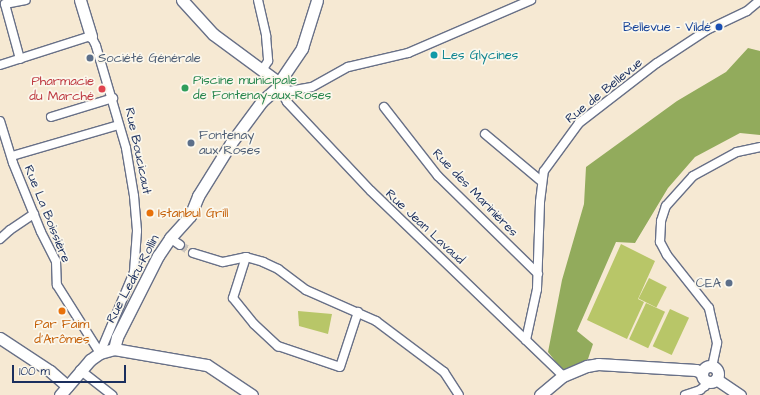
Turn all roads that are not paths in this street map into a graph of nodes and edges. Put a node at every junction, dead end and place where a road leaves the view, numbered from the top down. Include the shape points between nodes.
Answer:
1 (26, 0) edge
2 (80, 0) edge
3 (182, 0) edge
4 (258, 0) edge
5 (317, 0) edge
6 (531, 0) edge
7 (757, 4) edge
8 (91, 36) junction
9 (20, 59) junction
10 (0, 65) edge
11 (263, 69) junction
12 (281, 87) junction
13 (113, 98) junction
14 (384, 107) dead end
15 (51, 117) dead end
16 (0, 121) edge
17 (119, 124) junction
18 (485, 134) dead end
19 (760, 147) edge
20 (12, 156) junction
21 (541, 181) junction
22 (34, 214) junction
23 (170, 238) junction
24 (0, 239) edge
25 (180, 245) tunnel mouth
26 (193, 254) tunnel mouth
27 (246, 257) junction
28 (538, 274) junction
29 (358, 312) junction
30 (0, 338) edge
31 (526, 340) junction
32 (114, 349) junction
33 (100, 353) junction
34 (712, 367) joint
35 (80, 370) junction
36 (563, 376) junction
37 (708, 378) junction
38 (63, 391) edge
39 (112, 395) edge
40 (252, 395) edge
41 (459, 395) edge
42 (540, 395) edge
43 (686, 395) edge
44 (740, 395) edge

1 - 9 street via 5,4
2 - 8 street, Rue Boucicaut
3 - 11 street via 213,34
4 - 11 street via 266,36 268,61
5 - 12 street, Rue Ledru-Rollin via 302,48
6 - 12 street via 408,53 348,67 312,87
7 - 21 street, Rue de Bellevue via 707,30 669,55 579,123 544,171
8 - 9 street
8 - 13 street, Rue Boucicaut
9 - 10 street
11 - 12 street
12 - 23 street, Rue Ledru-Rollin via 262,101 198,196 190,216
12 - 31 street, Rue Jean Lavaud via 371,191
13 - 15 street
13 - 17 street, Rue Boucicaut
14 - 28 street, Rue des Marinières via 438,176
16 - 20 street, Rue La Boissière
17 - 20 street
17 - 33 street, Rue Boucicaut via 134,196 136,262 131,283
18 - 21 street
19 - 34 street via 737,152 693,176 666,206 661,221 660,242 667,255 709,308 717,343
20 - 22 street, Rue La Boissière
21 - 28 street, Rue de Bellevue
22 - 24 street
22 - 33 street, Rue La Boissière via 56,261 57,285
23 - 25 street
23 - 32 street, Rue Ledru-Rollin via 117,337
26 - 27 street via 223,262
27 - 29 street via 278,269 306,290
27 - 29 street via 233,298 254,324 278,346 340,367
28 - 31 street, Rue de Bellevue
29 - 41 street via 391,332 444,372
30 - 38 street via 50,371
31 - 36 street, Rue Jean Lavaud
32 - 33 street, Rue Boucicaut
32 - 40 street via 207,365
33 - 35 street, Rue Boucicaut
34 - 37 street via 706,368
35 - 38 street, Rue Boucicaut
35 - 39 street
36 - 37 street via 598,364 696,370
36 - 42 street
37 - 43 street via 700,390
37 - 44 street

